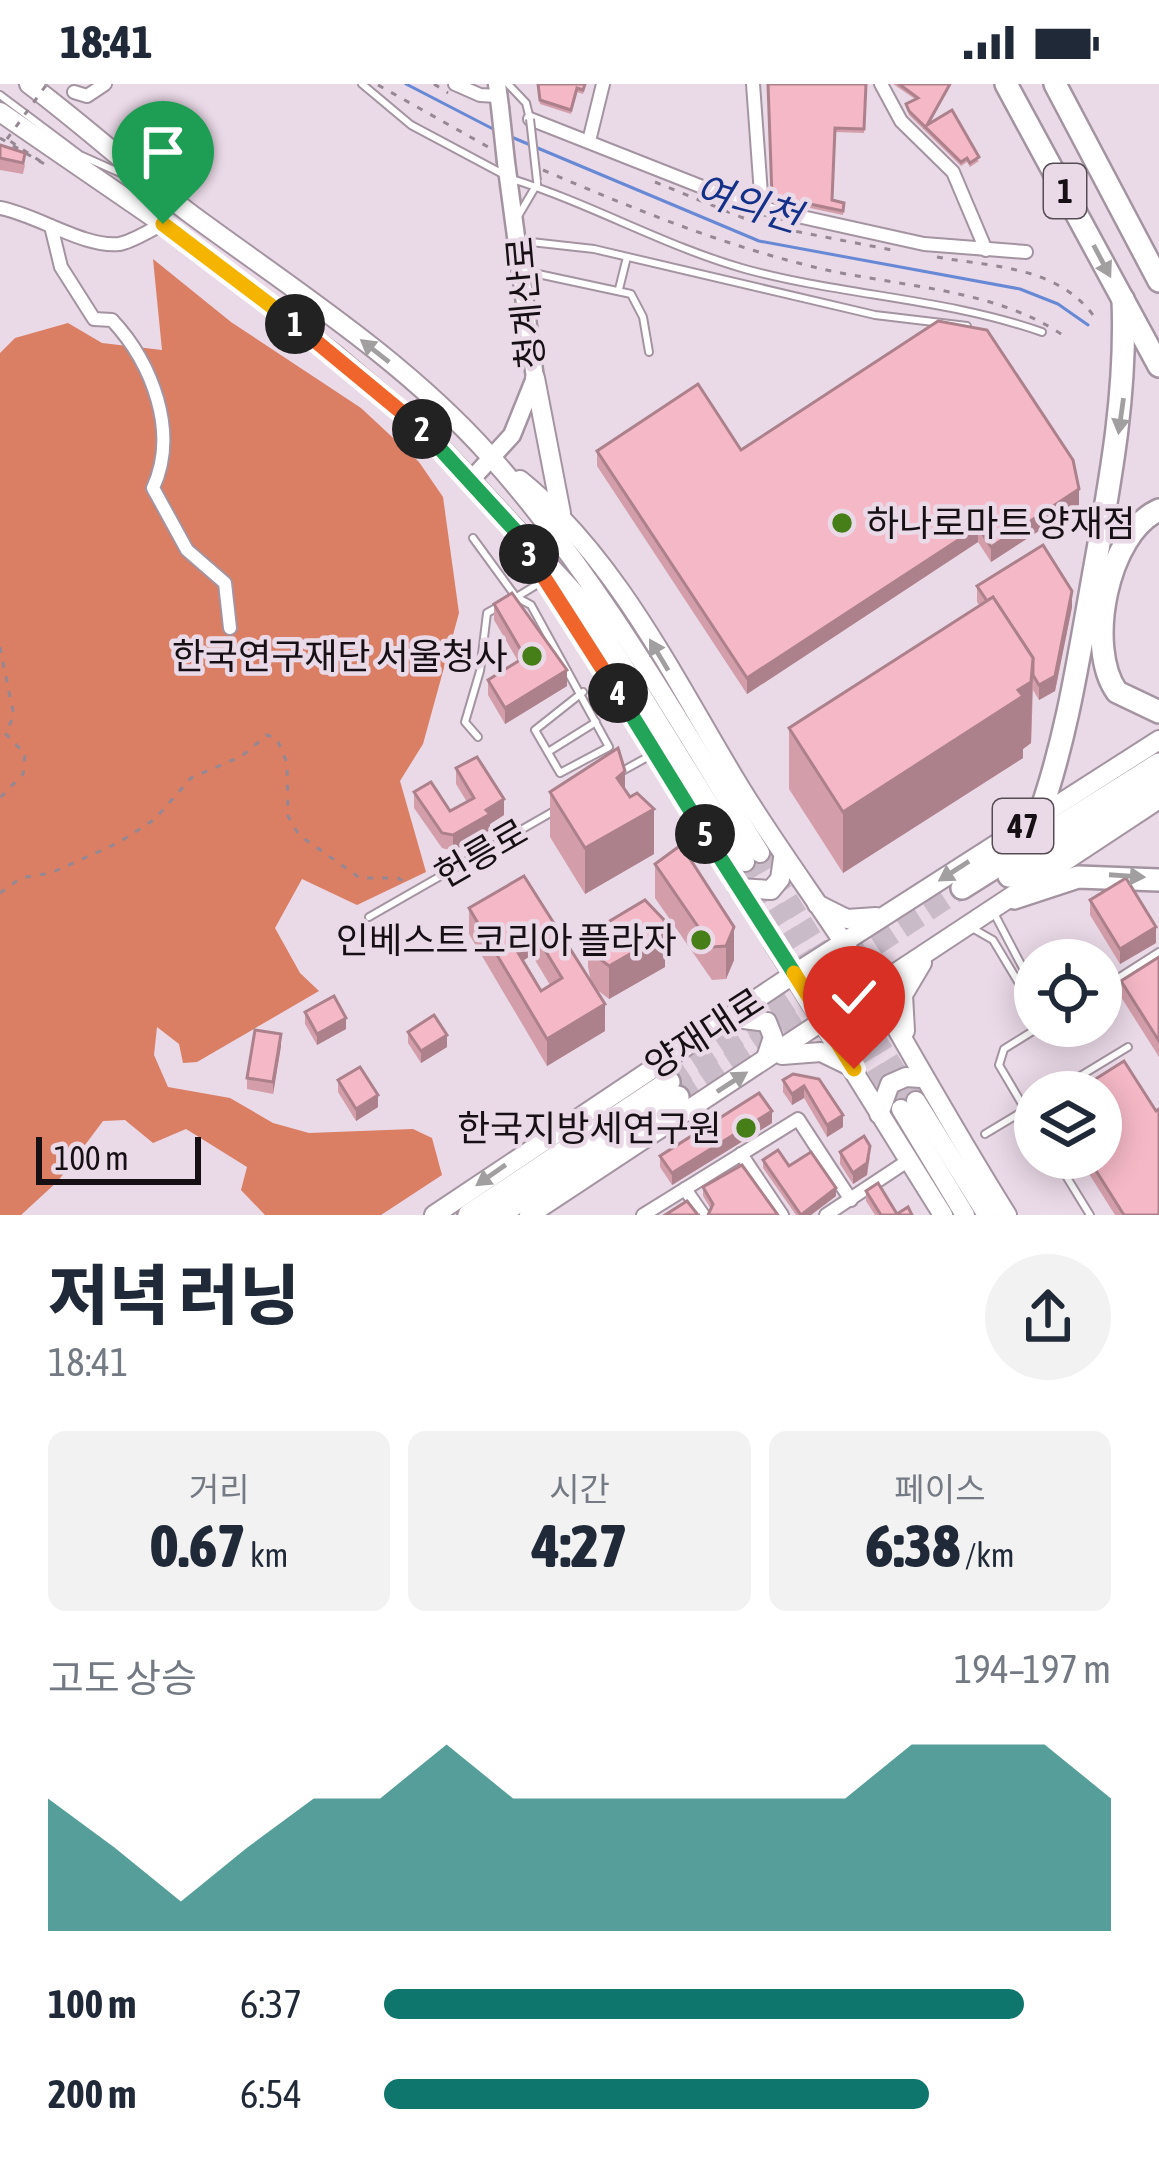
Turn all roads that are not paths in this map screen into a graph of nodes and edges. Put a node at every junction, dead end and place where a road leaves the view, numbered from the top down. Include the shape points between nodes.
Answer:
1 (29, 84) edge
2 (105, 84) edge
3 (362, 84) edge
4 (455, 84) edge
5 (603, 84) edge
6 (753, 84) edge
7 (881, 84) edge
8 (1006, 84) edge
9 (1055, 84) edge
10 (74, 92) dead end
11 (501, 93) edge
12 (0, 95) edge
13 (0, 112) edge
14 (530, 118) junction
15 (589, 141) junction
16 (504, 164) junction
17 (537, 184) junction
18 (161, 191) junction
19 (762, 208) junction
20 (2, 213) edge
21 (517, 218) junction
22 (163, 224) junction
23 (51, 226) junction
24 (519, 241) junction
25 (986, 250) junction
26 (1026, 252) dead end
27 (627, 257) junction
28 (520, 271) junction
29 (1159, 281) edge
30 (619, 290) junction
31 (1123, 299) junction
32 (967, 326) edge
33 (1042, 332) dead end
34 (650, 352) dead end
35 (1159, 366) edge
36 (535, 378) junction
37 (492, 458) junction
38 (471, 480) junction
39 (1159, 510) edge
40 (561, 513) junction
41 (521, 537) junction
42 (473, 538) dead end
43 (543, 581) junction
44 (516, 597) junction
45 (230, 628) dead end
46 (583, 692) junction
47 (1159, 712) edge
48 (597, 721) junction
49 (478, 737) dead end
50 (1159, 740) edge
51 (548, 752) junction
52 (656, 752) junction
53 (1159, 764) edge
54 (615, 776) edge
55 (1159, 783) edge
56 (1159, 799) edge
57 (554, 811) edge
58 (1039, 816) junction
59 (783, 858) junction
60 (1159, 880) edge
61 (738, 888) junction
62 (809, 897) junction
63 (1004, 904) junction
64 (887, 914) junction
65 (369, 917) dead end
66 (762, 925) junction
67 (969, 928) junction
68 (948, 941) junction
69 (841, 943) junction
70 (1159, 952) edge
71 (1014, 957) edge
72 (794, 974) junction
73 (1014, 975) edge
74 (1122, 975) edge
75 (873, 990) junction
76 (760, 996) junction
77 (728, 1017) junction
78 (825, 1021) junction
79 (1014, 1043) edge
80 (1128, 1047) dead end
81 (765, 1060) junction
82 (854, 1069) junction
83 (1089, 1071) edge
84 (921, 1078) junction
85 (1014, 1092) edge
86 (879, 1114) junction
87 (1014, 1117) edge
88 (985, 1134) dead end
89 (741, 1154) junction
90 (909, 1160) junction
91 (1068, 1179) edge
92 (685, 1189) junction
93 (851, 1200) junction
94 (434, 1215) edge
95 (469, 1215) edge
96 (498, 1215) edge
97 (529, 1215) edge
98 (643, 1215) edge
99 (703, 1215) edge
100 (782, 1215) edge
101 (826, 1215) edge
102 (943, 1215) edge
103 (965, 1215) edge
104 (987, 1215) edge
105 (1007, 1215) edge
106 (1090, 1215) edge

1 - 18 main road
2 - 10 street via 87,96
3 - 16 lane via 411,125
4 - 11 street
5 - 15 street
6 - 19 street
7 - 25 street via 901,122 953,172
8 -> 31 highway, 1
9 - 29 highway, 1
11 - 14 lane via 526,103
11 - 16 main road, 청계산로, bridge
12 - 18 lane via 80,154
13 - 22 main road
14 - 15 street
14 - 17 lane, bridge
15 - 19 street
16 - 17 lane
16 - 21 main road, 청계산로
17 - 21 lane
17 - 33 lane via 741,268 989,314
37 -> 18 main road via 382,356
19 - 25 street
20 - 23 street via 31,213
21 - 24 main road, 청계산로
22 - 23 street via 117,244
22 - 38 main road via 348,365
23 - 45 street via 74,291 94,319 112,320 127,336 153,383 162,425 153,488 187,550 225,583
24 - 27 lane
24 - 28 main road, 청계산로
25 - 26 street
27 - 30 lane
27 - 32 lane via 808,302
28 - 30 lane
28 - 36 main road, 청계산로
30 - 34 lane via 644,316
31 - 35 highway, 1
31 -> 58 highway via 1123,410 1064,739
36 - 37 main road, 청계산로 via 512,435
36 - 40 main road
37 - 38 main road, 청계산로
37 - 40 main road
37 - 41 main road via 601,596 753,857 585,604
38 - 41 main road
39 - 47 highway via 1120,546 1100,649 1121,696
59 -> 40 main road via 629,606
41 - 43 main road
42 - 44 lane
43 - 44 lane
43 - 52 main road
44 - 46 lane via 531,605
44 - 49 lane via 487,613 465,722
46 - 48 lane
46 - 51 lane via 535,730
48 - 51 lane
48 - 51 lane via 609,747 560,773
50 - 58 main road, 양재대로 / 47
52 - 54 lane
52 - 61 main road
53 - 55 highway via 965,895
56 - 63 main road, 양재대로 / 47
57 - 65 lane, 헌릉로
58 -> 64 main road, 양재대로 / 47
59 - 61 main road via 771,890
59 - 62 main road
63 -> 60 highway via 1078,877
61 - 66 main road
62 - 64 main road via 848,919
62 - 69 main road
63 - 67 main road, 양재대로 / 47
63 - 71 lane via 1004,941
64 - 69 main road, 양재대로 / 47
66 - 72 main road
66 - 76 main road via 772,962
67 - 68 main road, 양재대로 / 47
67 - 73 lane via 993,940
68 - 75 main road, 양재대로 / 47
68 - 84 main road via 924,960 901,1005
69 - 72 main road, 양재대로 / 47
69 - 75 main road
70 - 74 lane
72 - 76 main road, 양재대로 / 47
72 - 78 main road
75 - 78 main road, 양재대로 / 47
75 - 84 main road
76 - 77 main road, 양재대로 / 47
77 - 81 main road via 767,1022 773,1037
77 -> 94 main road, 양재대로 / 47
78 - 81 main road, 양재대로 / 47
78 - 82 main road
79 - 85 lane via 999,1059
80 - 83 lane
81 - 82 main road via 816,1051
97 -> 81 main road, 양재대로 / 47
82 - 86 main road
84 - 86 main road via 890,1084
84 - 105 main road
86 - 90 main road
87 - 88 lane
89 - 92 street
89 - 93 street via 798,1119
89 - 100 street
90 - 93 street
90 - 102 main road
91 - 106 lane
92 - 98 street
92 - 99 street
93 - 101 street
95 - 96 highway via 674,1090
103 - 104 main road via 908,1105

